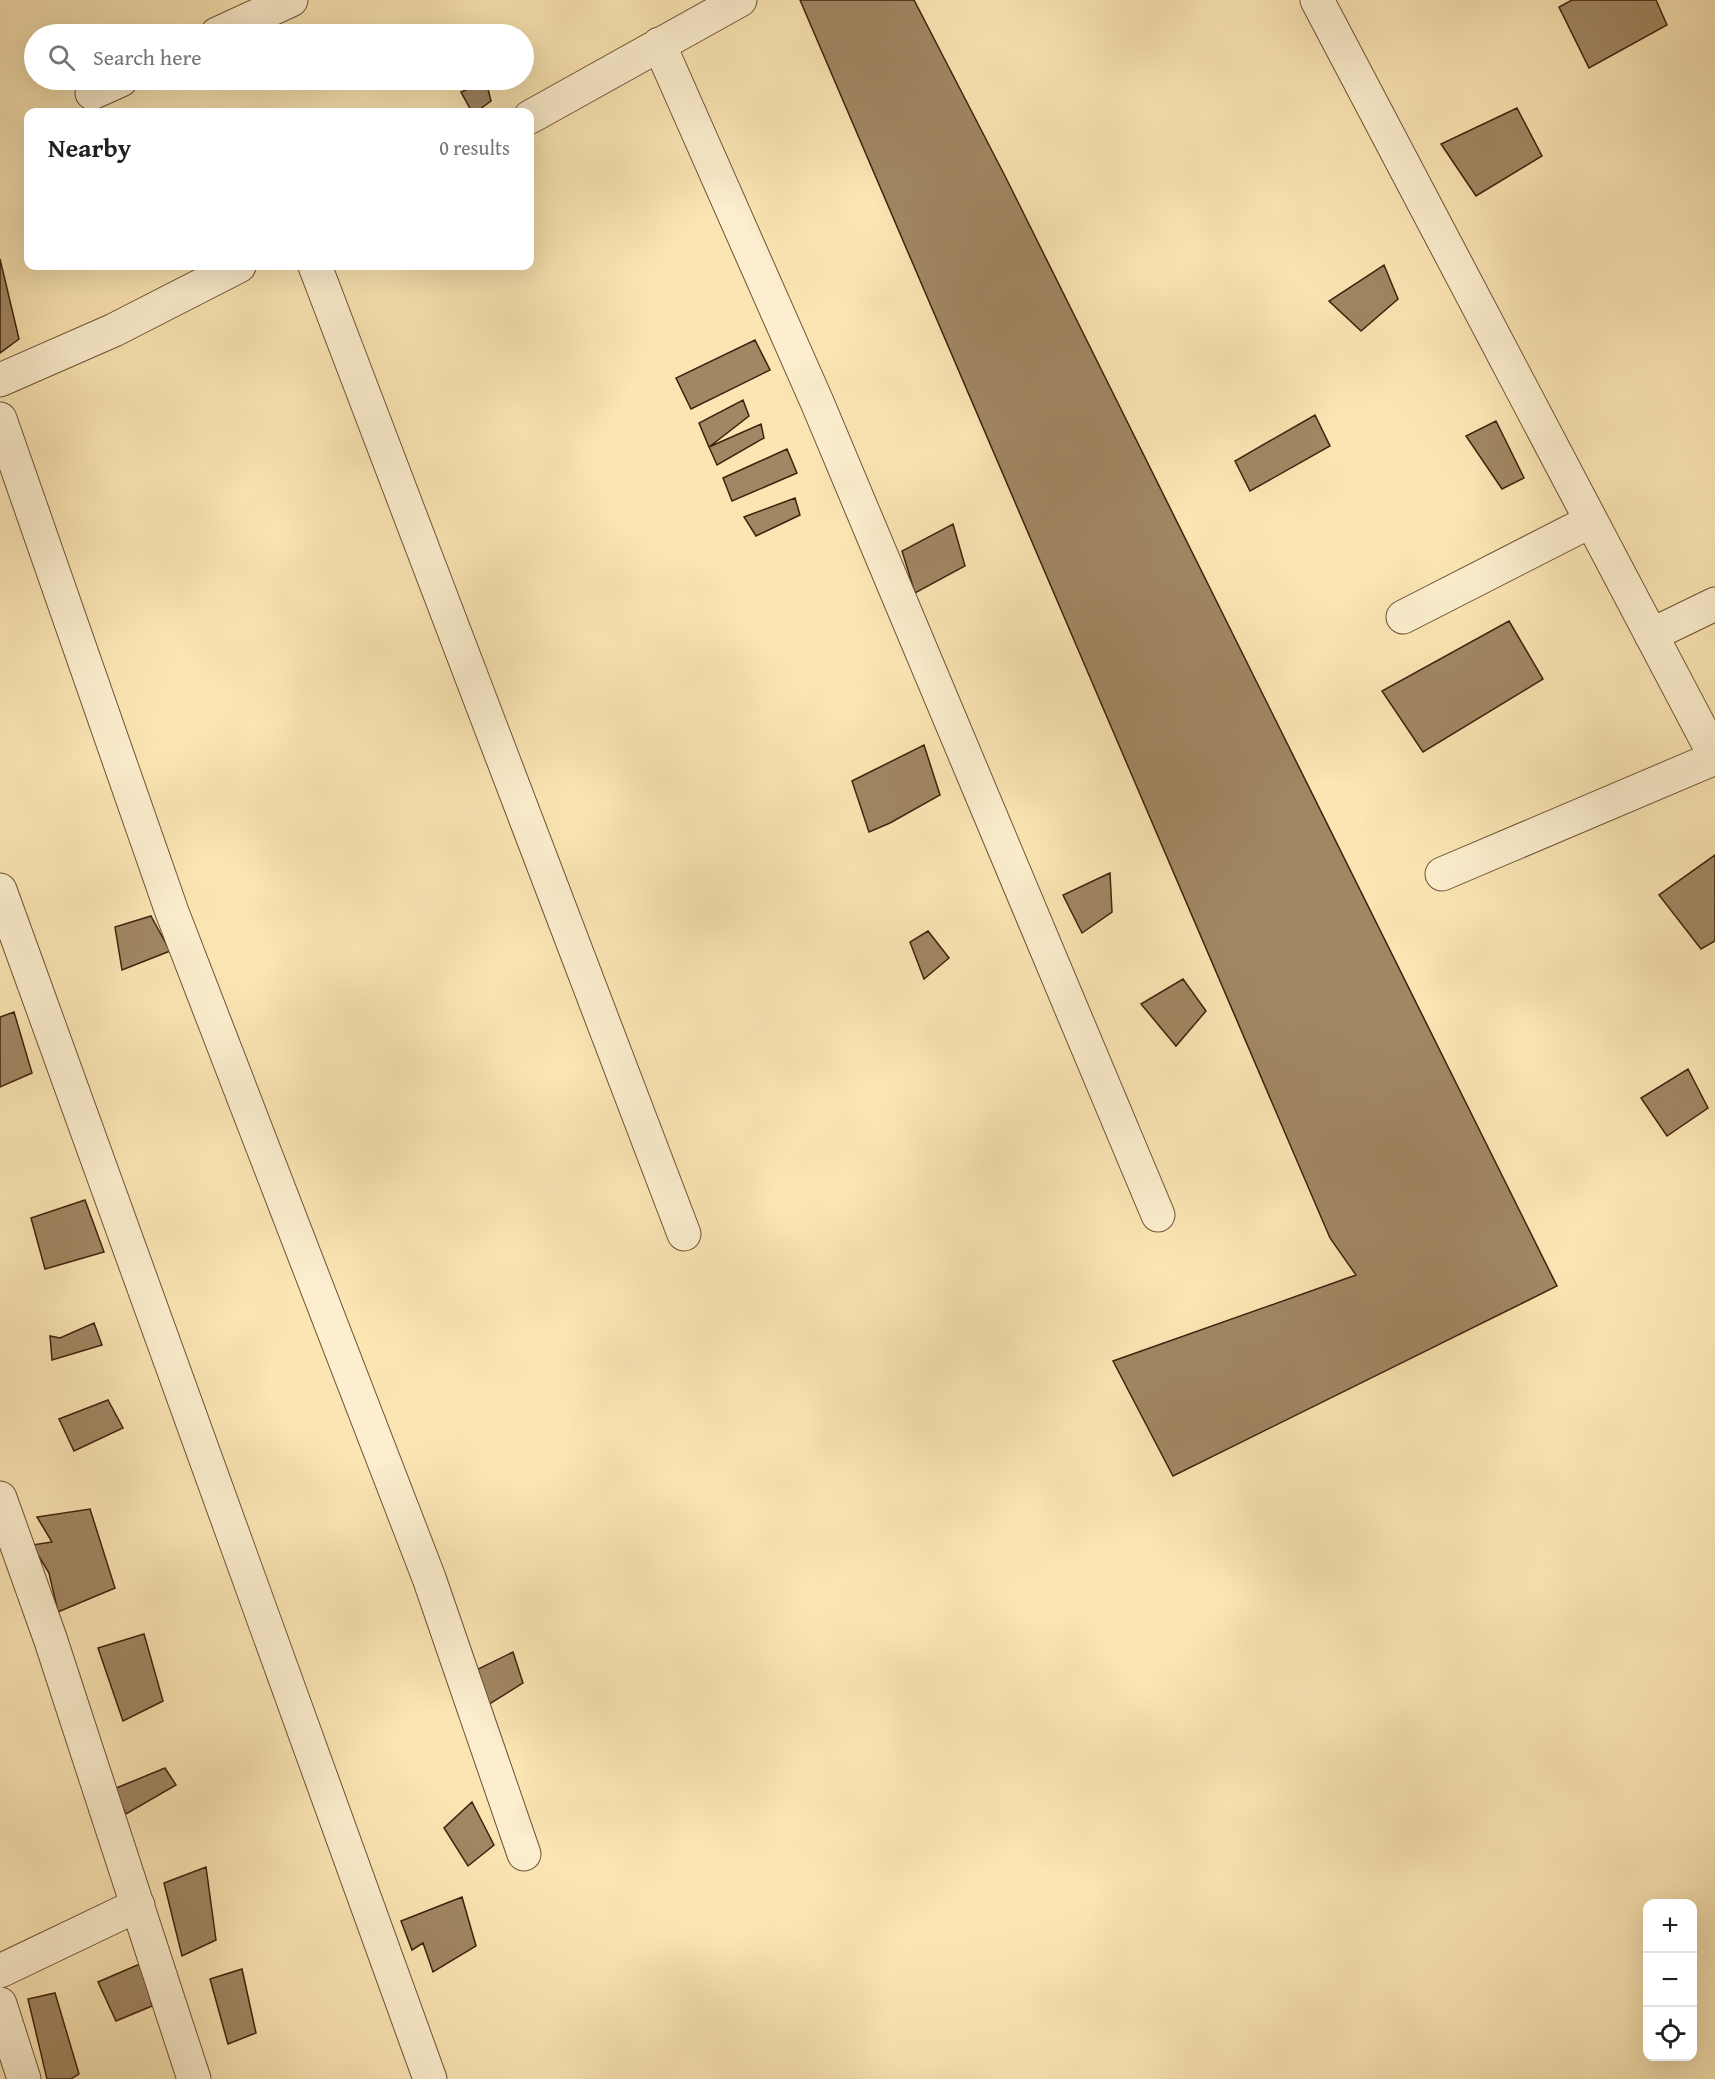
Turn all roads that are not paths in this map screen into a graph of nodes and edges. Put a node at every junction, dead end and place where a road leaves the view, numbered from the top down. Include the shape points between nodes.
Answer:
1 (291, 0) edge
2 (740, 0) edge
3 (1317, 0) edge
4 (239, 24) edge
5 (659, 44) junction
6 (534, 115) edge
7 (231, 270) edge
8 (317, 270) edge
9 (0, 380) edge
10 (0, 419) edge
11 (1591, 521) junction
12 (1715, 604) edge
13 (1403, 616) dead end
14 (1651, 635) junction
15 (1715, 757) edge
16 (1442, 874) dead end
17 (0, 890) edge
18 (1158, 1215) dead end
19 (684, 1234) dead end
20 (0, 1498) edge
21 (524, 1854) dead end
22 (138, 1905) junction
23 (0, 1971) edge
24 (0, 2004) edge
25 (24, 2079) edge
26 (194, 2079) edge
27 (430, 2079) edge

1 - 4 street
2 - 5 street
3 - 11 street
5 - 6 street
5 - 18 street via 817,402
7 - 9 street via 114,330
8 - 19 street
10 - 21 street via 172,912 429,1578
11 - 13 street
11 - 14 street
12 - 14 street
14 - 15 street
15 - 16 street
17 - 27 street
20 - 22 street
22 - 23 street
22 - 26 street
24 - 25 street

